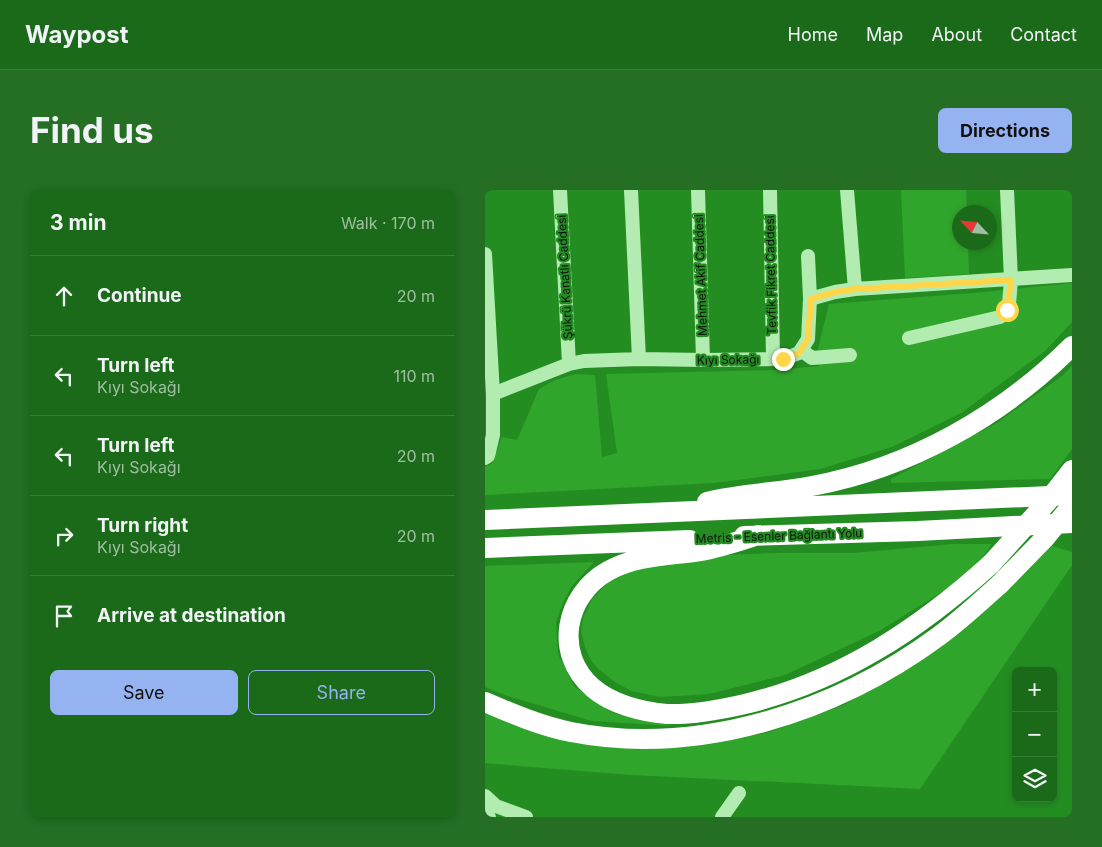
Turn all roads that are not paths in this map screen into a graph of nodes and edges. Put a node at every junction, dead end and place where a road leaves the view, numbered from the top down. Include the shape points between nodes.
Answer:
1 (560, 190) edge
2 (631, 190) edge
3 (698, 190) edge
4 (770, 190) edge
5 (847, 190) edge
6 (1007, 190) edge
7 (485, 254) edge
8 (808, 256) dead end
9 (1072, 275) edge
10 (1011, 280) junction
11 (855, 289) junction
12 (811, 299) junction
13 (909, 338) dead end
14 (1072, 346) edge
15 (801, 350) junction
16 (851, 355) dead end
17 (639, 359) junction
18 (773, 359) junction
19 (703, 360) junction
20 (569, 364) junction
21 (493, 394) junction
22 (487, 457) edge
23 (1072, 470) edge
24 (1072, 495) edge
25 (1072, 505) edge
26 (675, 512) junction
27 (485, 520) edge
28 (1072, 523) edge
29 (758, 535) junction
30 (485, 548) edge
31 (485, 702) edge
32 (739, 793) dead end
33 (485, 796) edge
34 (485, 813) edge
35 (489, 817) edge
36 (525, 817) edge
37 (722, 817) edge

1 - 20 street, Şükrü Kanatlı Caddesi
2 - 17 street
3 - 19 street, Mehmet Akif Caddesi
4 - 18 street, Tevfik Fikret Caddesi
5 - 11 street
6 - 10 street
7 - 21 street
8 - 12 street
9 - 10 street
10 - 11 street
10 - 13 street via 1009,304 1000,317
11 - 12 street
12 - 15 street via 808,339
14 - 26 highway via 1006,403 909,457 867,473 812,486 740,495
15 - 16 street via 812,358
15 - 18 street, Kıyı Sokağı via 783,359
17 - 19 street, Kıyı Sokağı
17 - 20 street, Kıyı Sokağı
18 - 19 street, Kıyı Sokağı
20 - 21 street, Kıyı Sokağı
21 - 22 street via 493,435
23 - 29 highway, bridge via 991,564 941,606 867,657 817,680 718,710 665,714 612,700 593,688 579,672 570,652 568,630 573,608 582,592 595,580 608,571 639,559 701,551
24 - 26 highway
25 - 31 highway, bridge via 1000,584 940,636 902,662 853,688 778,718 711,734 651,739 558,729
26 - 27 highway
28 - 29 highway, Metris - Esenler Bağlantı Yolu
29 - 30 highway, Metris - Esenler Bağlantı Yolu
32 - 37 street
33 - 36 street via 496,806
34 - 35 street

